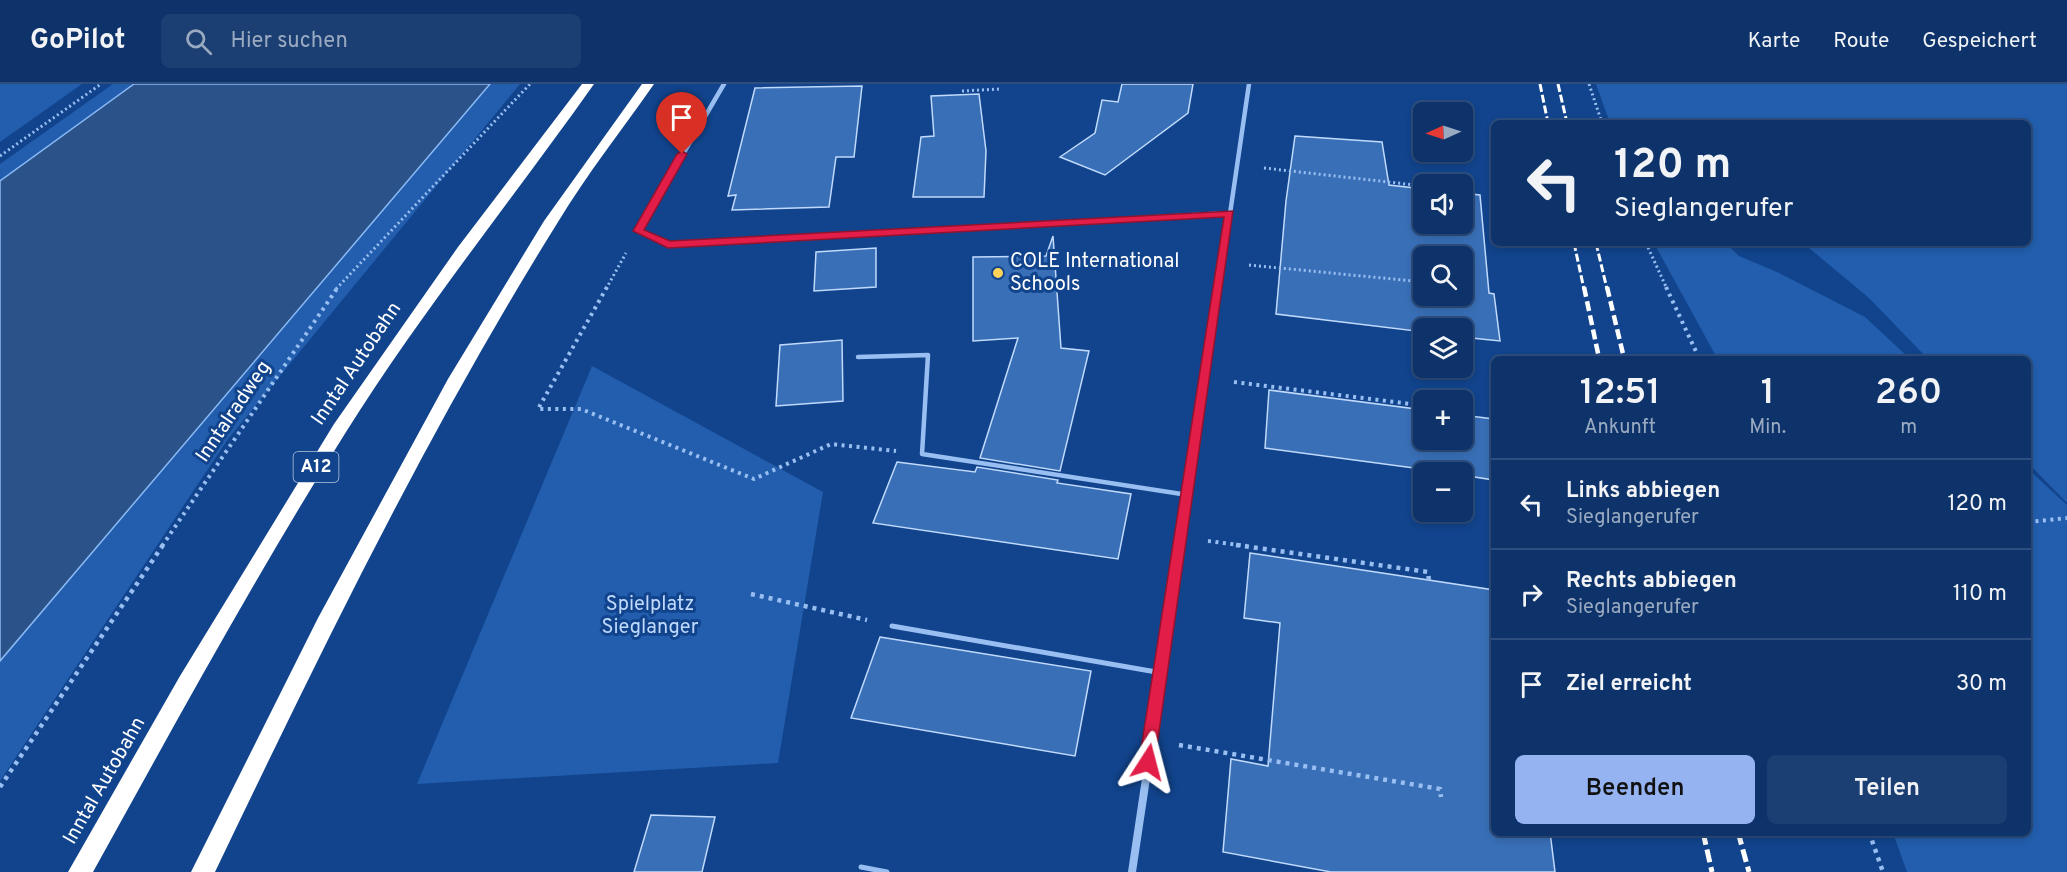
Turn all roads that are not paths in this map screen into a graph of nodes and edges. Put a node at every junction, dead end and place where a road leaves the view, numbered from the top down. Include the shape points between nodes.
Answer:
1 (588, 84) edge
2 (648, 84) edge
3 (724, 84) edge
4 (1249, 84) edge
5 (1229, 213) junction
6 (858, 357) dead end
7 (1188, 495) junction
8 (892, 626) road end
9 (1162, 673) junction
10 (861, 867) dead end
11 (80, 872) edge
12 (203, 872) edge
13 (887, 872) edge
14 (1132, 872) edge

1 - 11 highway, Inntal Autobahn / A12 via 463,250 340,428 187,682
2 - 12 highway via 551,220 432,423 312,647
3 - 5 street via 638,231 668,245
4 - 5 street
5 - 7 street
6 - 7 lane via 928,355 922,454
7 - 9 street
8 - 9 lane
9 - 14 street
10 - 13 lane

